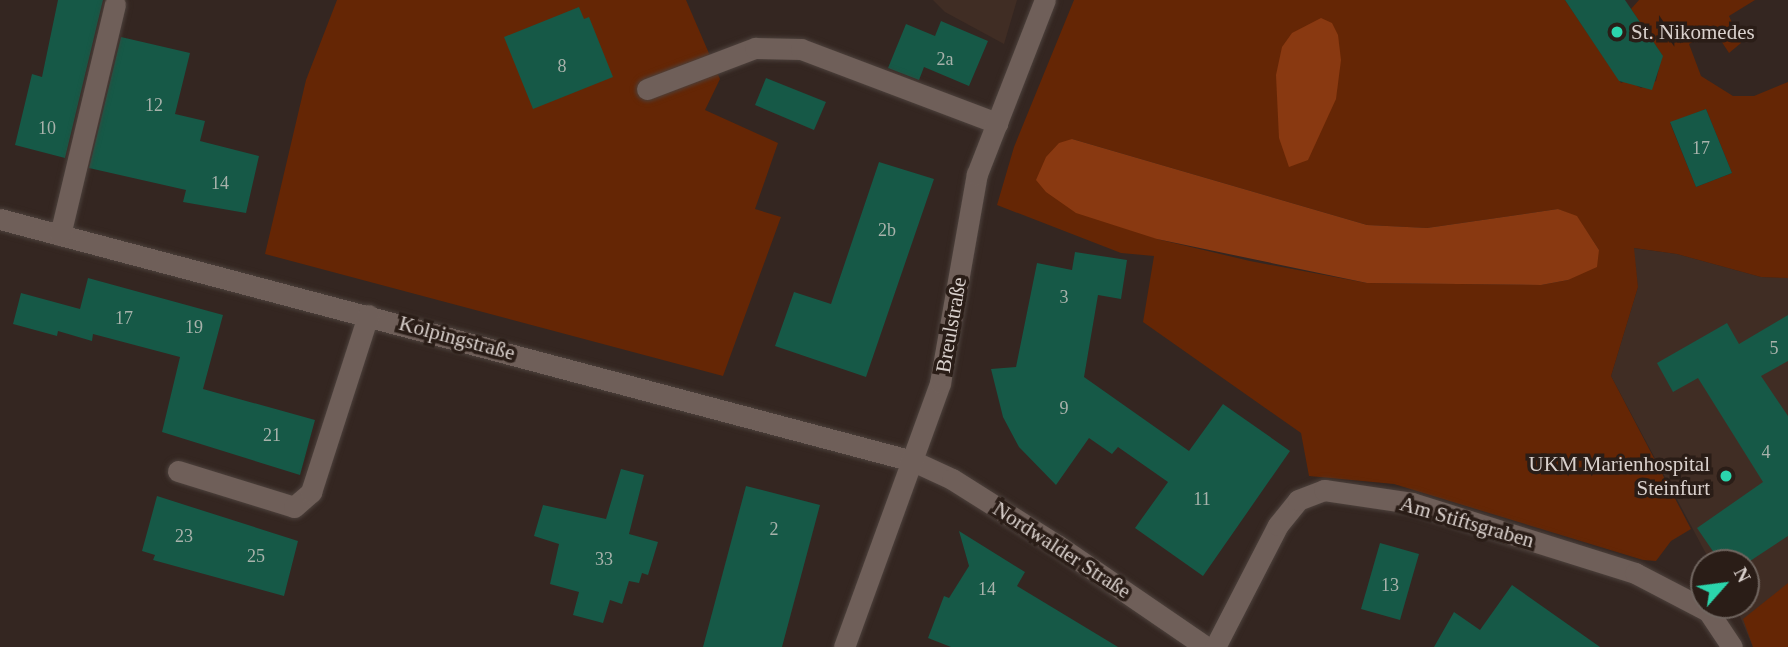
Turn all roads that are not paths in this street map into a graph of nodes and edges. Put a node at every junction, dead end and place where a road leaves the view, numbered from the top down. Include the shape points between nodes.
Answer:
1 (1045, 0) edge
2 (115, 4) dead end
3 (647, 89) dead end
4 (997, 123) junction
5 (0, 219) edge
6 (60, 235) junction
7 (368, 315) junction
8 (913, 460) junction
9 (178, 471) dead end
10 (844, 647) edge
11 (1206, 647) edge
12 (1215, 647) edge
13 (1732, 647) edge

1 - 4 street, Breulstraße
2 - 6 street
3 - 4 street via 755,48 800,49
4 - 8 street, Breulstraße via 977,174 940,383
5 - 6 street, Kolpingstraße
6 - 7 street, Kolpingstraße
7 - 8 street, Kolpingstraße
7 - 9 street via 311,492 294,507
8 - 10 street, Breulstraße
8 - 11 street, Nordwalder Straße via 1057,545
12 - 13 street, Am Stiftsgraben via 1278,525 1298,500 1324,489 1412,503 1635,573 1708,611

